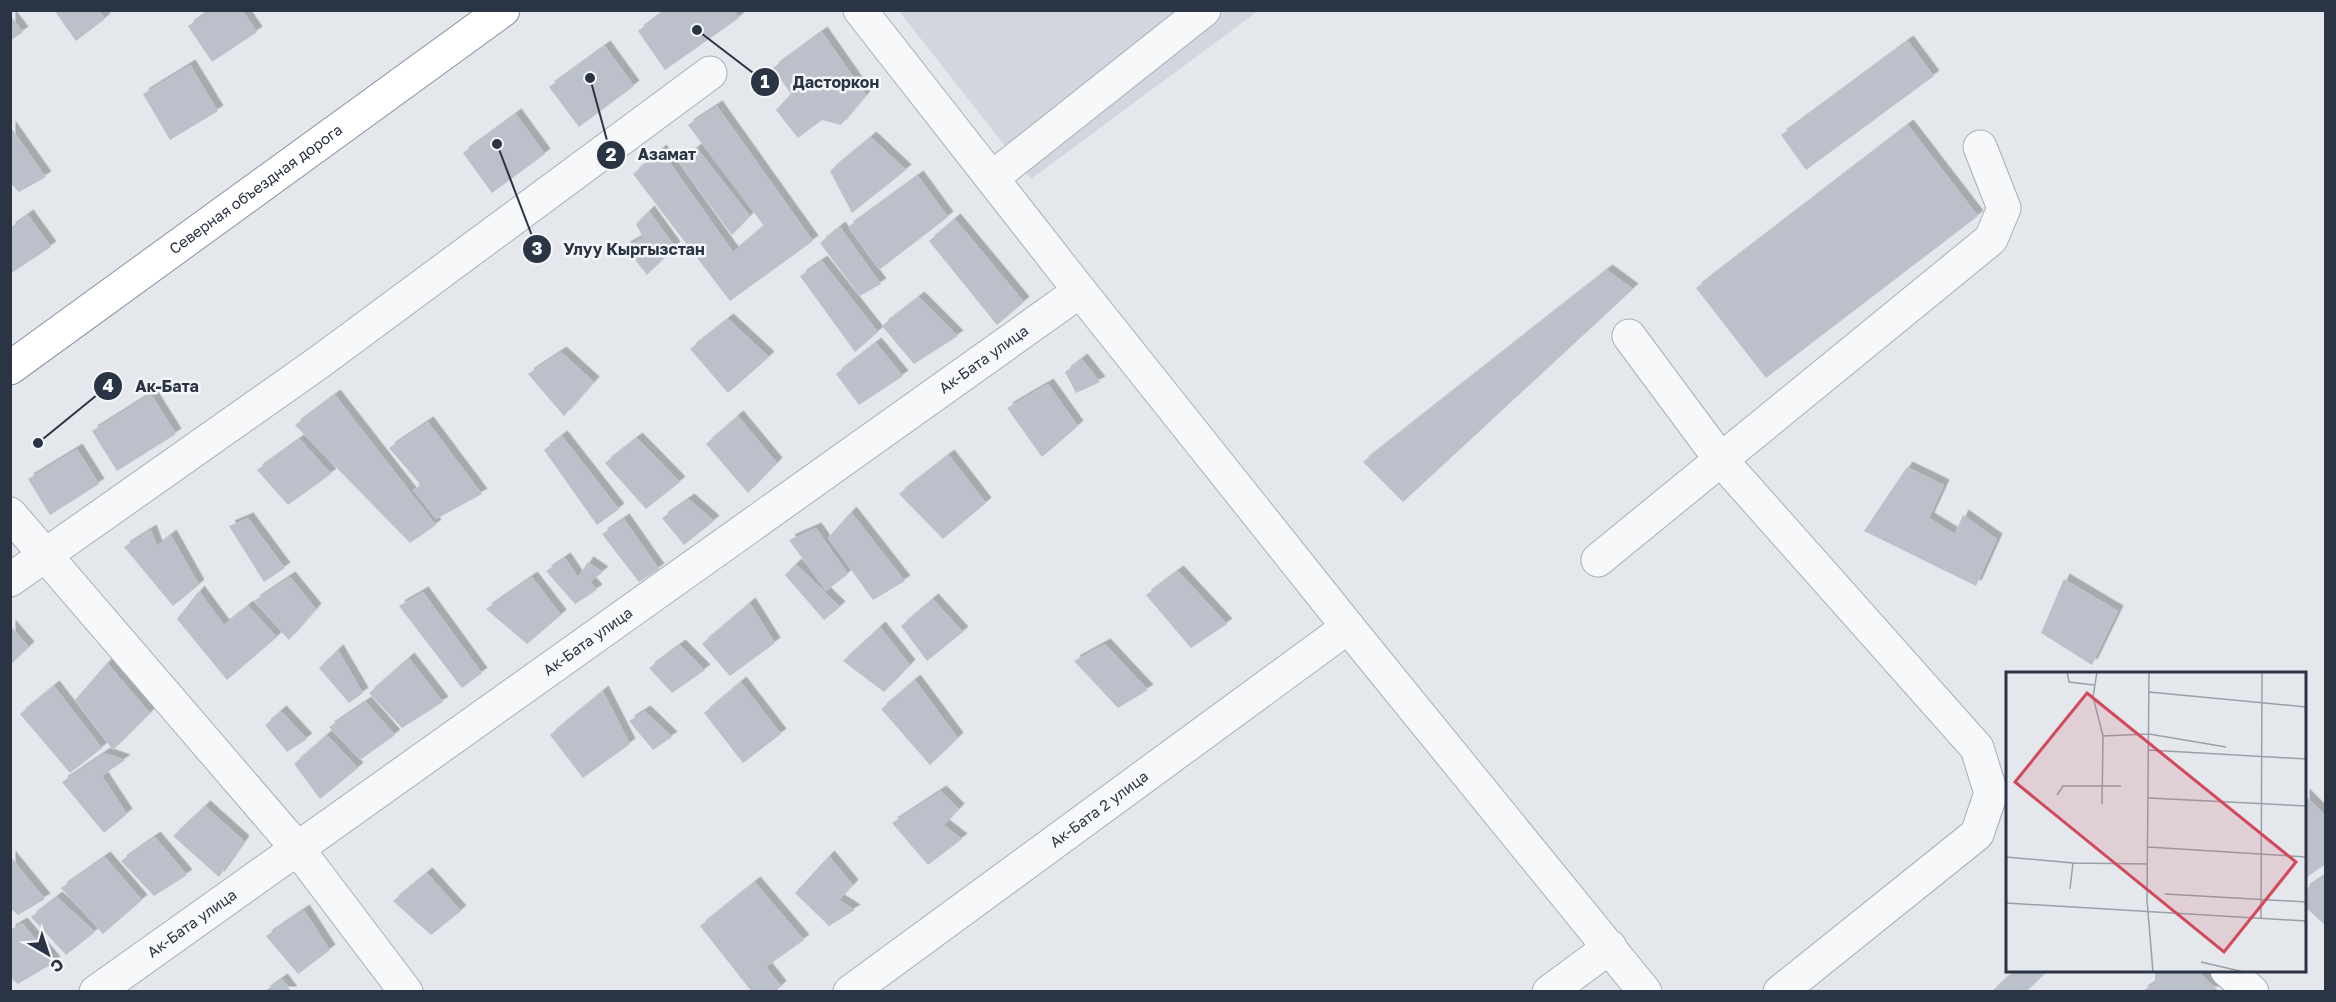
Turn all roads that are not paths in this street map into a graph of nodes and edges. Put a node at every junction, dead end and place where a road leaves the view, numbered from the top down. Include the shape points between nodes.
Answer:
1 (503, 10) edge
2 (860, 10) edge
3 (1204, 10) edge
4 (710, 74) dead end
5 (1980, 147) dead end
6 (992, 178) junction
7 (1080, 291) junction
8 (1629, 336) dead end
9 (10, 368) edge
10 (1721, 460) junction
11 (10, 514) edge
12 (47, 555) junction
13 (1598, 560) dead end
14 (10, 580) edge
15 (1348, 627) junction
16 (1999, 798) edge
17 (297, 848) junction
18 (1610, 947) junction
19 (2230, 972) edge
20 (96, 992) edge
21 (406, 992) edge
22 (850, 992) edge
23 (1549, 992) edge
24 (1645, 992) edge
25 (1780, 992) edge
26 (2252, 992) edge

1 - 9 highway, Северная объездная дорога
2 - 6 street
3 - 6 street
4 - 12 street via 318,363
5 - 10 street via 2004,208 1991,239
6 - 7 street
7 - 15 street
7 - 17 street, Ак-Бата улица
8 - 10 street
10 - 13 street
10 - 16 street via 1977,748
11 - 12 street
12 - 14 street
12 - 17 street
15 - 18 street
15 - 22 street, Ак-Бата 2 улица
16 - 25 street via 1977,834
17 - 20 street, Ак-Бата улица
17 - 21 street
18 - 23 street
18 - 24 street
19 - 26 street

